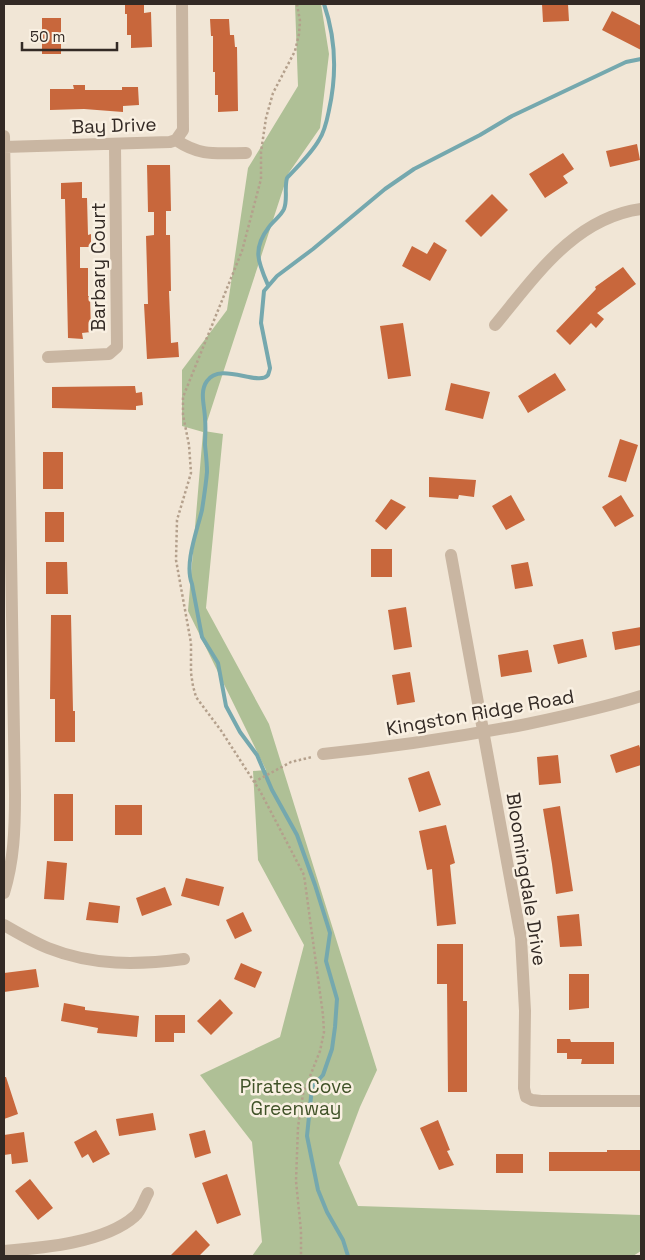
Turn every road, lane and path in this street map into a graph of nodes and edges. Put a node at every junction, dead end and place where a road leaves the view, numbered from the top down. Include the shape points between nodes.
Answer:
1 (182, 4) edge
2 (297, 4) edge
3 (4, 136) edge
4 (176, 140) junction
5 (115, 145) junction
6 (4, 147) edge
7 (246, 153) dead end
8 (641, 209) edge
9 (5, 321) edge
10 (495, 325) dead end
11 (48, 357) dead end
12 (6, 494) edge
13 (451, 555) dead end
14 (8, 666) edge
15 (641, 696) edge
16 (484, 732) junction
17 (323, 754) joint
18 (254, 782) junction
19 (4, 893) edge
20 (4, 925) edge
21 (184, 959) dead end
22 (641, 1101) edge
23 (148, 1193) dead end
24 (4, 1251) edge
25 (301, 1256) edge

1 - 4 street, Bay Drive via 183,130
2 - 18 path via 299,34 295,51 273,93 266,118 261,179 242,251 183,397 192,473 176,520 176,560 191,643 191,673 196,697
3 - 6 street
4 - 5 street, Bay Drive
4 - 7 street via 204,153
5 - 6 street, Bay Drive
5 - 11 street, Barbary Court via 117,348 109,354
6 - 9 street
8 - 10 street via 611,217 580,233 551,258
9 - 12 street
12 - 14 street
13 - 16 street, Bloomingdale Drive
14 - 19 street via 15,834
15 - 16 street, Kingston Ridge Road via 591,711
16 - 17 street, Kingston Ridge Road
16 - 22 street, Bloomingdale Drive via 521,938 526,1097 540,1101
17 - 18 path via 291,762
18 - 25 path via 304,875 323,1015 320,1051 304,1094 298,1127 296,1181
20 - 21 street via 47,948 100,962 144,964
23 - 24 street via 136,1216 110,1230 77,1242

